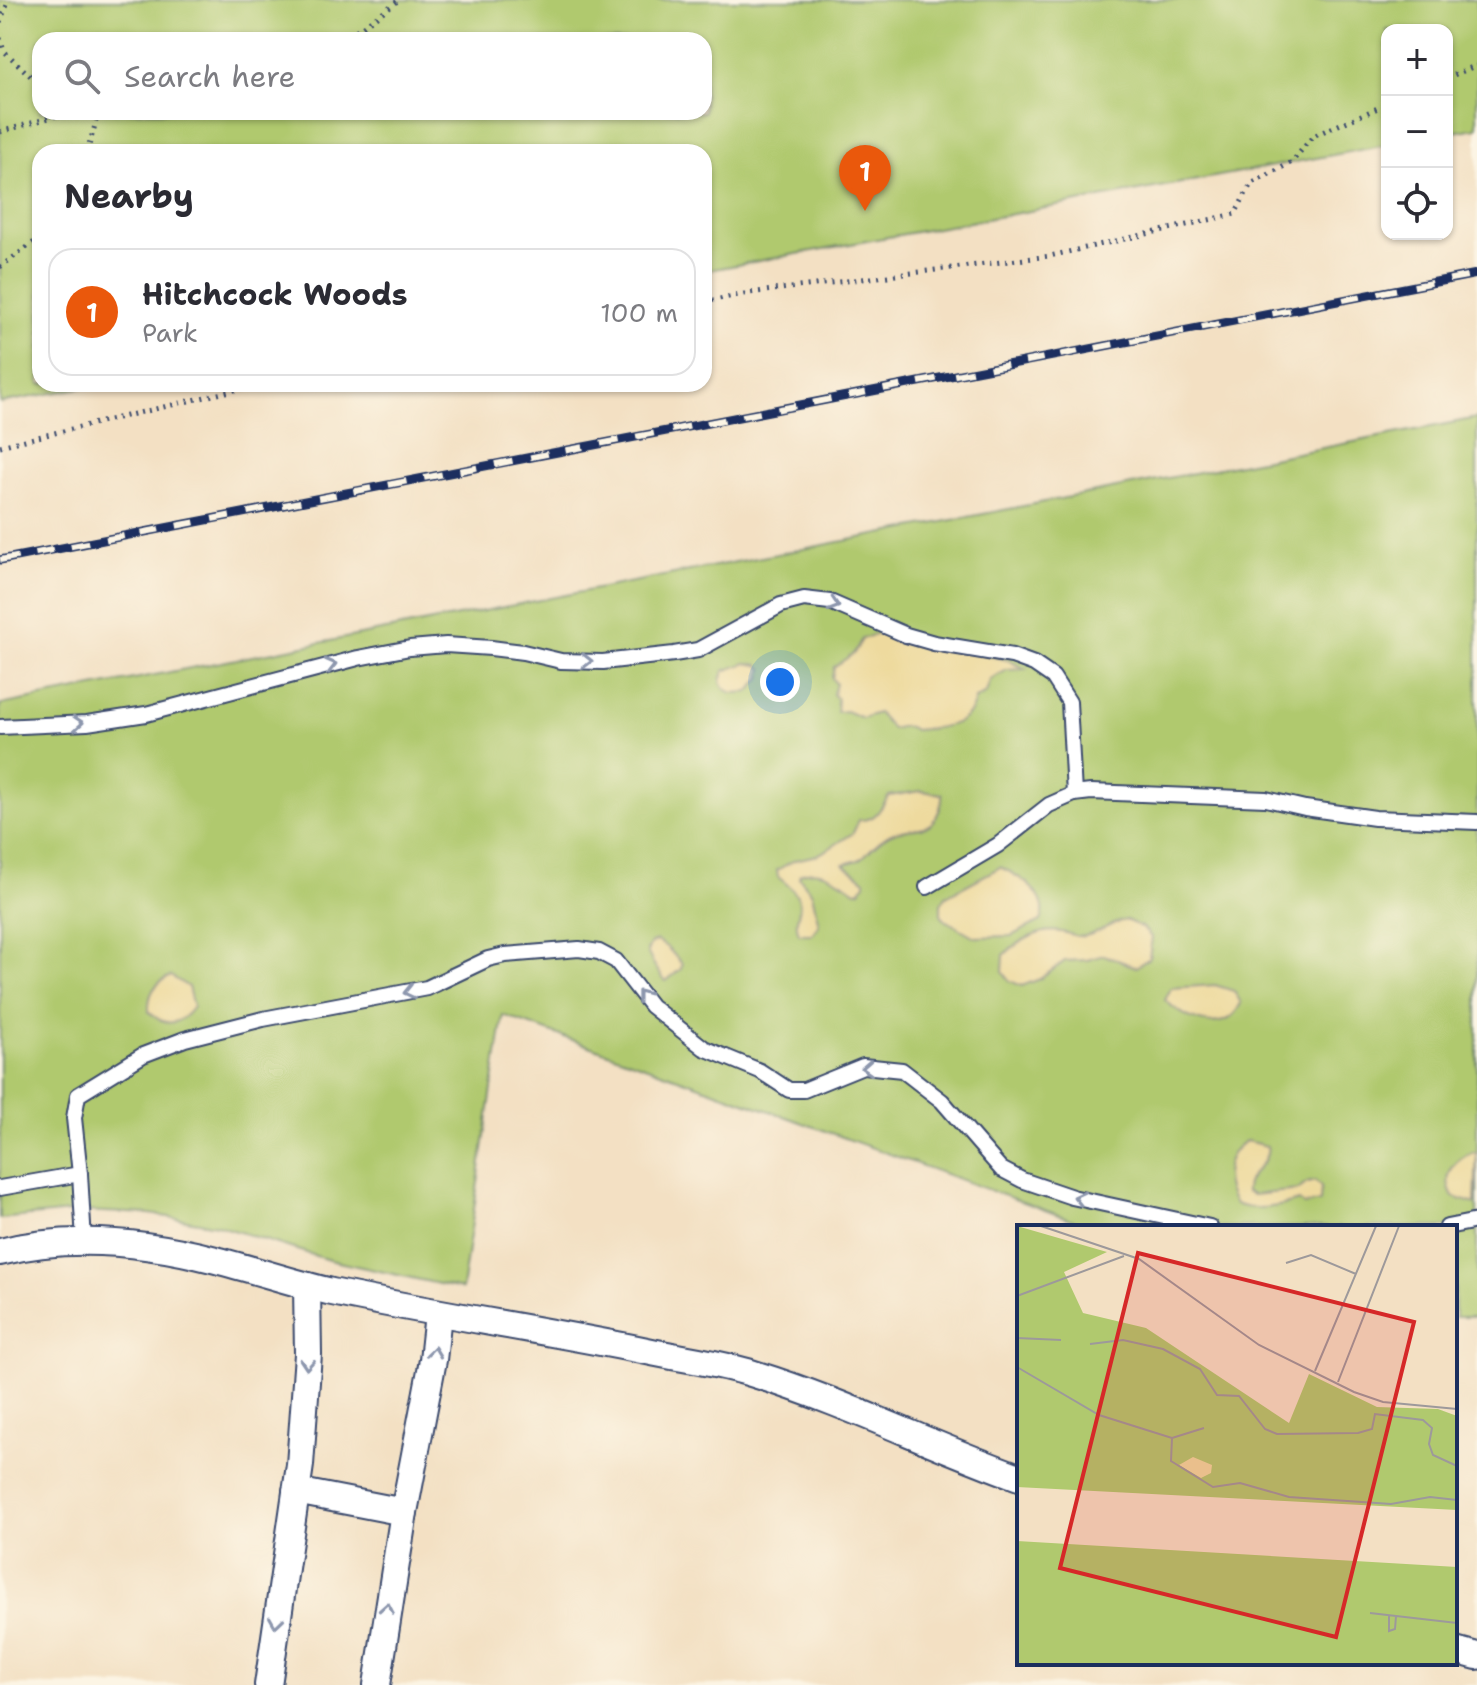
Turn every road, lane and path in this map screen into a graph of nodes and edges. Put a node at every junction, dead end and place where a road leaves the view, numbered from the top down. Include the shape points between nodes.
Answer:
1 (399, 0) edge
2 (5, 1) edge
3 (0, 22) edge
4 (352, 32) edge
5 (0, 38) edge
6 (1477, 65) edge
7 (1453, 75) edge
8 (32, 77) edge
9 (1381, 107) edge
10 (42, 120) edge
11 (97, 120) edge
12 (0, 132) edge
13 (89, 144) edge
14 (32, 244) edge
15 (0, 267) edge
16 (712, 301) edge
17 (226, 392) edge
18 (0, 446) edge
19 (0, 727) edge
20 (1074, 794) junction
21 (1475, 822) edge
22 (927, 887) dead end
23 (80, 1174) junction
24 (0, 1188) edge
25 (1477, 1221) edge
26 (1201, 1225) edge
27 (1457, 1225) edge
28 (84, 1241) junction
29 (0, 1252) edge
30 (307, 1286) junction
31 (438, 1314) junction
32 (1017, 1476) edge
33 (296, 1491) junction
34 (404, 1512) junction
35 (1457, 1651) edge
36 (1477, 1656) edge
37 (268, 1685) edge
38 (377, 1685) edge

1 - 4 path
2 - 3 path
5 - 8 path via 4,51
6 - 7 path
9 - 16 path via 1313,136 1292,162 1251,184 1235,214 1050,256
10 - 12 path
11 - 13 path
14 - 15 path
17 - 18 path
19 -> 20 lane via 146,714 410,648 491,648 561,661 603,662 686,652 804,599 830,602 934,643 1012,656 1053,677 1069,702
20 - 21 lane via 1266,799 1375,818
20 - 22 lane via 1049,805 998,845
23 - 24 lane
26 -> 23 lane via 1072,1197 1022,1180 1001,1169 942,1101 902,1070 863,1066 804,1090 789,1090 760,1071 704,1048 651,1006 616,961 579,949 488,959 427,988 263,1019 143,1055 78,1095 74,1118
23 - 28 lane
25 - 27 lane
28 - 29 street
28 - 30 street via 213,1259
30 - 31 street
30 -> 33 street via 308,1354
31 - 32 street via 752,1373
34 -> 31 street
33 - 34 street
33 -> 37 street
38 -> 34 street
35 - 36 street

